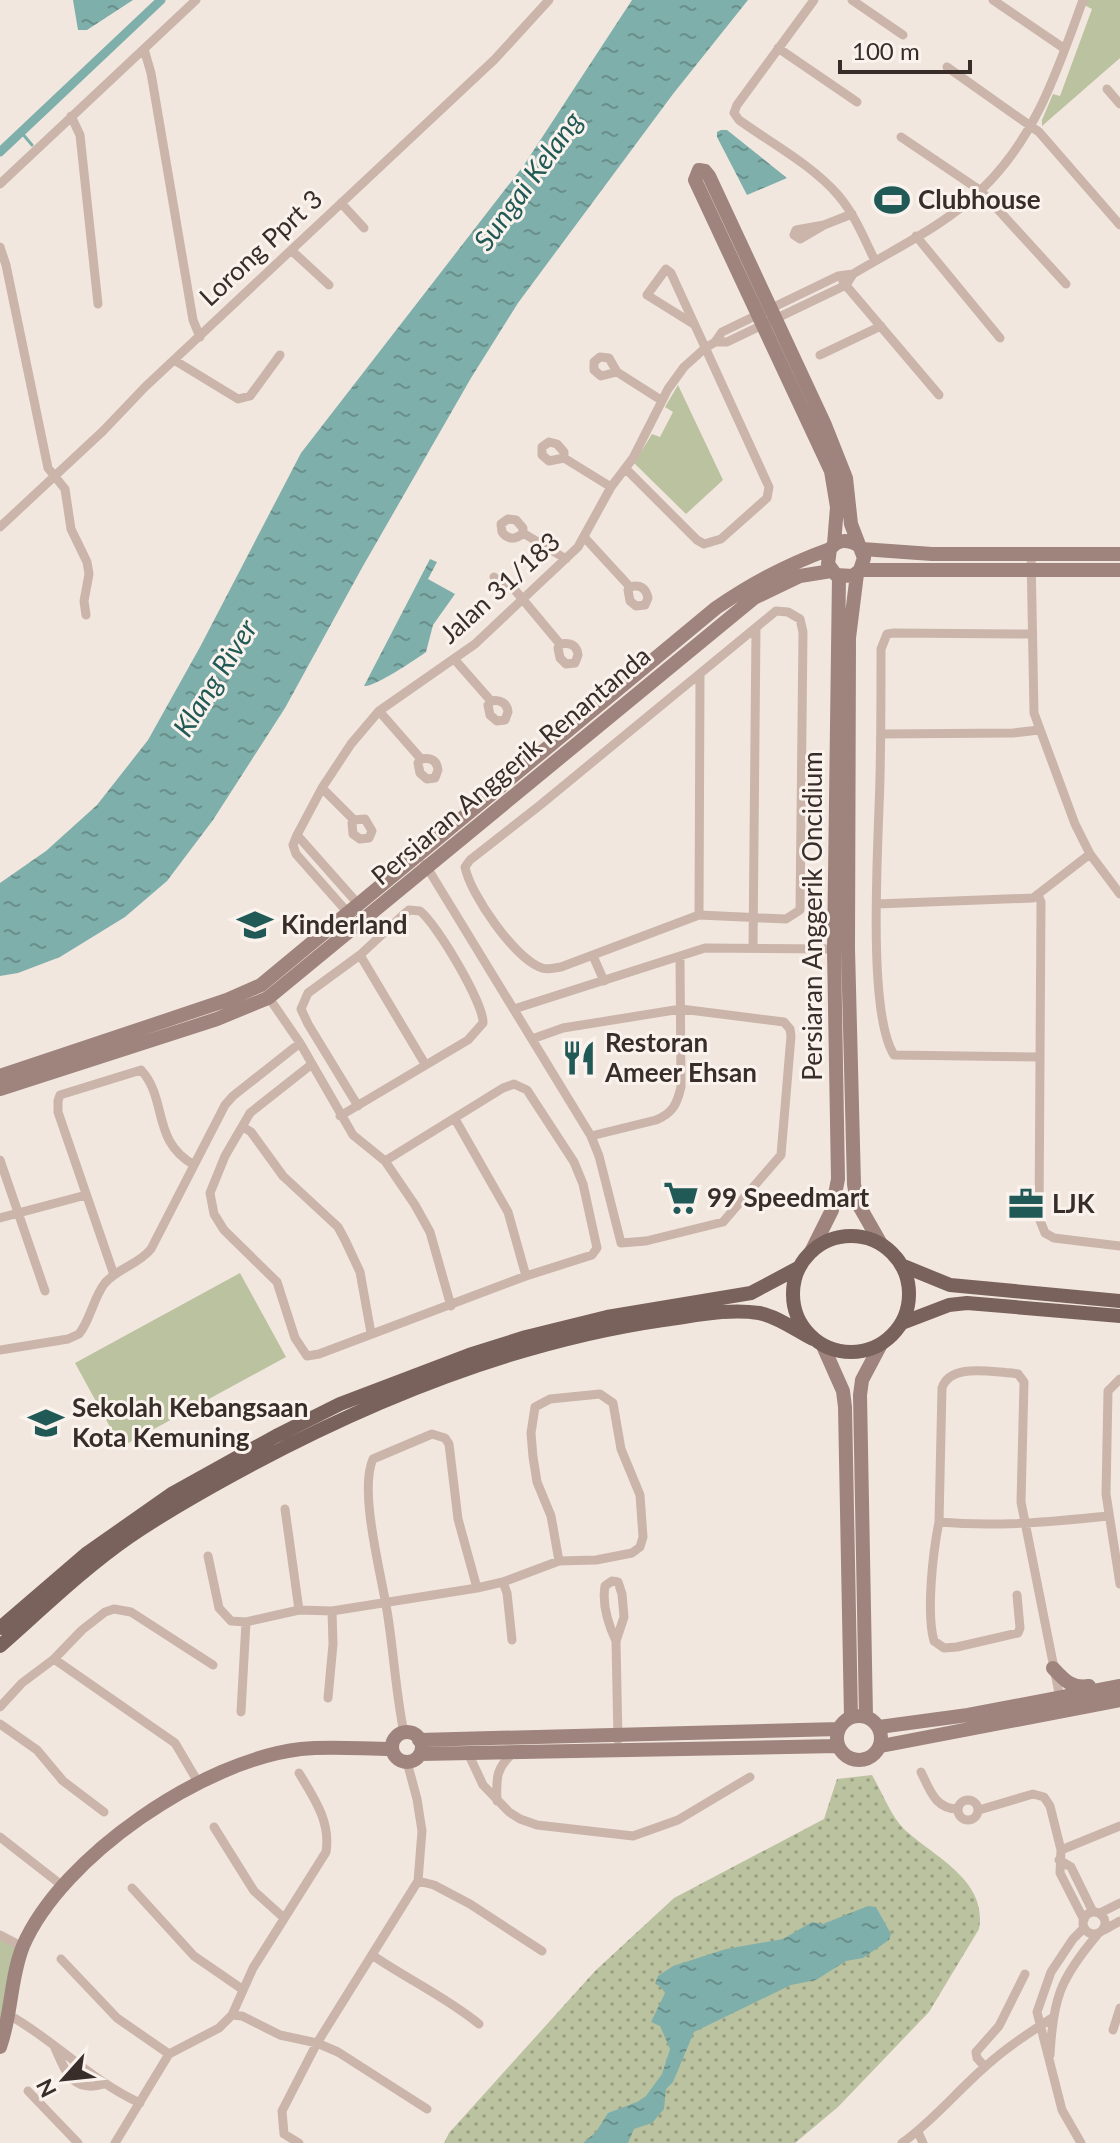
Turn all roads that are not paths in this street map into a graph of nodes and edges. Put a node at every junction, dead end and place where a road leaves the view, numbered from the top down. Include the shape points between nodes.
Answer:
1 (196, 0) edge
2 (549, 0) edge
3 (814, 0) edge
4 (852, 0) edge
5 (993, 0) edge
6 (1083, 0) edge
7 (903, 35) dead end
8 (778, 48) junction
9 (144, 49) junction
10 (1065, 49) junction
11 (947, 67) dead end
12 (1107, 89) dead end
13 (857, 102) dead end
14 (1120, 104) edge
15 (71, 116) junction
16 (1031, 127) junction
17 (901, 137) dead end
18 (0, 184) edge
19 (981, 191) junction
20 (341, 203) junction
21 (852, 214) junction
22 (824, 225) dead end
23 (1120, 225) edge
24 (364, 228) dead end
25 (916, 236) junction
26 (0, 247) edge
27 (291, 250) junction
28 (875, 261) junction
29 (853, 274) junction
30 (838, 276) junction
31 (1066, 284) dead end
32 (329, 285) dead end
33 (846, 285) junction
34 (98, 304) dead end
35 (767, 317) junction
36 (695, 325) junction
37 (881, 326) junction
38 (200, 337) junction
39 (1000, 338) dead end
40 (704, 349) junction
41 (280, 355) dead end
42 (820, 355) dead end
43 (174, 360) junction
44 (617, 372) dead end
45 (939, 395) dead end
46 (661, 400) junction
47 (564, 458) dead end
48 (626, 469) junction
49 (53, 476) junction
50 (611, 487) junction
51 (0, 527) edge
52 (523, 533) dead end
53 (585, 538) junction
54 (832, 546) junction
55 (860, 547) junction
56 (1120, 554) edge
57 (566, 559) junction
58 (1031, 562) junction
59 (1120, 570) edge
60 (859, 572) junction
61 (835, 574) junction
62 (494, 577) dead end
63 (630, 587) dead end
64 (523, 600) junction
65 (86, 615) dead end
66 (756, 628) junction
67 (1031, 634) junction
68 (560, 644) dead end
69 (455, 660) junction
70 (700, 674) junction
71 (491, 701) dead end
72 (379, 711) junction
73 (1039, 730) junction
74 (881, 734) junction
75 (421, 759) dead end
76 (322, 788) junction
77 (354, 820) dead end
78 (297, 835) junction
79 (1090, 854) junction
80 (423, 862) junction
81 (337, 880) junction
82 (327, 889) junction
83 (1120, 894) edge
84 (1038, 895) junction
85 (877, 904) junction
86 (354, 910) junction
87 (699, 915) junction
88 (754, 917) junction
89 (753, 948) junction
90 (841, 949) junction
91 (360, 955) junction
92 (593, 956) junction
93 (680, 957) junction
94 (604, 981) junction
95 (264, 992) junction
96 (514, 1009) junction
97 (681, 1009) junction
98 (532, 1039) junction
99 (300, 1043) junction
100 (1039, 1057) junction
101 (312, 1064) junction
102 (425, 1064) junction
103 (0, 1076) edge
104 (0, 1089) edge
105 (358, 1106) junction
106 (340, 1116) junction
107 (455, 1119) junction
108 (243, 1127) junction
109 (591, 1136) junction
110 (0, 1160) edge
111 (385, 1161) junction
112 (194, 1165) junction
113 (86, 1195) junction
114 (18, 1213) junction
115 (0, 1218) edge
116 (881, 1244) junction
117 (1120, 1246) edge
118 (812, 1250) junction
119 (901, 1265) junction
120 (798, 1268) junction
121 (114, 1275) junction
122 (526, 1276) junction
123 (45, 1291) dead end
124 (1120, 1301) edge
125 (451, 1306) junction
126 (1120, 1316) edge
127 (902, 1323) junction
128 (371, 1333) junction
129 (818, 1342) junction
130 (880, 1346) junction
131 (0, 1350) edge
132 (1120, 1379) edge
133 (285, 1509) dead end
134 (1108, 1516) junction
135 (939, 1522) junction
136 (1026, 1525) junction
137 (208, 1556) dead end
138 (559, 1561) junction
139 (503, 1582) junction
140 (1120, 1584) edge
141 (477, 1588) junction
142 (1017, 1595) dead end
143 (386, 1602) junction
144 (299, 1610) junction
145 (332, 1611) junction
146 (246, 1622) junction
147 (0, 1628) edge
148 (512, 1640) dead end
149 (616, 1641) junction
150 (0, 1646) edge
151 (54, 1659) junction
152 (213, 1665) dead end
153 (1053, 1668) junction
154 (1114, 1687) edge
155 (328, 1698) dead end
156 (1120, 1700) edge
157 (1023, 1704) junction
158 (1061, 1706) junction
159 (0, 1707) edge
160 (241, 1712) dead end
161 (858, 1717) junction
162 (0, 1724) edge
163 (879, 1727) junction
164 (839, 1729) junction
165 (404, 1733) junction
166 (618, 1742) junction
167 (838, 1746) junction
168 (881, 1746) junction
169 (420, 1747) junction
170 (392, 1749) junction
171 (516, 1751) junction
172 (468, 1753) junction
173 (407, 1762) junction
174 (921, 1772) dead end
175 (299, 1773) dead end
176 (750, 1777) dead end
177 (198, 1782) junction
178 (497, 1801) junction
179 (104, 1812) dead end
180 (1120, 1826) edge
181 (214, 1827) dead end
182 (0, 1837) edge
183 (1060, 1855) junction
184 (418, 1881) junction
185 (64, 1887) junction
186 (132, 1888) dead end
187 (1120, 1903) edge
188 (1096, 1913) junction
189 (284, 1918) junction
190 (1120, 1921) edge
191 (1084, 1924) junction
192 (1100, 1932) junction
193 (0, 1935) edge
194 (23, 1947) junction
195 (542, 1951) dead end
196 (372, 1955) junction
197 (61, 1959) dead end
198 (1025, 1974) dead end
199 (242, 1989) junction
200 (1120, 2008) edge
201 (1037, 2012) junction
202 (9, 2015) junction
203 (232, 2015) junction
204 (1052, 2018) junction
205 (479, 2024) dead end
206 (1039, 2026) junction
207 (1113, 2030) dead end
208 (1017, 2040) junction
209 (317, 2043) junction
210 (54, 2045) junction
211 (0, 2047) edge
212 (169, 2054) junction
213 (1050, 2064) junction
214 (985, 2067) junction
215 (104, 2084) junction
216 (28, 2091) dead end
217 (140, 2103) junction
218 (427, 2109) dead end
219 (918, 2132) junction
220 (78, 2143) edge
221 (115, 2143) edge
222 (299, 2143) edge
223 (902, 2143) edge
224 (923, 2143) edge
225 (1081, 2143) edge

1 - 9 street
2 - 20 street, Lorong Pprt 3 via 494,60
3 - 8 street
4 - 7 street
5 - 10 street
6 - 10 street
8 - 13 street
8 - 21 street via 737,105 736,117 826,182
9 - 15 street
9 - 38 street
10 - 16 street
11 - 16 street
12 - 14 street
15 - 18 street
15 - 34 street via 80,135
16 - 19 street
16 - 23 street
17 - 19 street
19 - 25 street
19 - 31 street
20 - 24 street
20 - 27 street, Lorong Pprt 3
21 - 22 street
21 - 28 street
25 - 28 street
25 - 39 street
26 - 49 street
27 - 32 street
27 - 38 street, Lorong Pprt 3
28 - 29 street
29 - 30 street
29 - 33 street
30 - 33 street
30 - 35 street
33 - 35 street
33 - 37 street
35 - 35 main road via 695,180 699,170 709,176
35 - 40 street, Jalan 31/183 via 727,342
35 - 54 main road via 831,471 837,507
35 - 55 main road via 825,425 846,478 851,524
36 - 36 street via 647,295 666,269 671,273
36 - 40 street
37 - 42 street
37 - 45 street
38 - 43 street, Lorong Pprt 3
40 - 46 street, Jalan 31/183
40 - 48 street via 769,487 767,498 721,539 704,544
41 - 43 street via 250,396 238,399
43 - 49 street, Lorong Pprt 3
44 - 46 street
46 - 48 street, Jalan 31/183
47 - 50 street
48 - 50 street, Jalan 31/183
49 - 51 street, Lorong Pprt 3
49 - 65 street via 65,489 71,529 87,562
50 - 53 street, Jalan 31/183
52 - 57 street
53 - 57 street, Jalan 31/183
53 - 63 street
54 - 55 main road via 846,540
54 - 61 main road via 827,560
54 - 80 main road, Persiaran Anggerik Renantanda via 775,571 716,608 500,787
55 - 58 main road
55 - 60 main road via 864,562
56 - 58 main road
57 - 64 street, Jalan 31/183
58 - 59 main road
58 - 60 main road
58 - 67 street
60 - 61 main road via 848,578
60 - 90 main road, Persiaran Anggerik Oncidium via 849,638
61 - 80 main road, Persiaran Anggerik Renantanda via 800,576 754,598
61 - 90 main road, Persiaran Anggerik Oncidium
62 - 64 street
64 - 68 street
64 - 69 street, Jalan 31/183
66 - 70 street
66 - 88 street
66 - 88 street via 782,610 800,619 803,632 800,910 786,919
67 - 73 street
67 - 74 street via 887,634 881,649
69 - 71 street
69 - 72 street, Jalan 31/183
70 - 87 street
70 - 92 street via 465,867 467,879 504,936 532,963 545,969
72 - 75 street
72 - 76 street, Jalan 31/183
73 - 74 street
73 - 79 street
74 - 85 street
76 - 77 street
76 - 78 street, Jalan 31/183
78 - 81 street
78 - 82 street via 296,854
79 - 83 street
79 - 84 street
80 - 86 main road, Persiaran Anggerik Renantanda
80 - 95 main road, Persiaran Anggerik Renantanda
80 - 96 street
81 - 82 street
81 - 86 street
82 - 86 street
84 - 85 street
84 - 100 street
85 - 100 street via 878,980 886,1037 894,1055
86 - 95 main road, Persiaran Anggerik Renantanda
87 - 88 street
87 - 92 street
88 - 89 street
89 - 90 street
89 - 93 street via 705,948
90 - 116 main road, Persiaran Anggerik Oncidium via 854,1184 857,1202
90 - 118 main road, Persiaran Anggerik Oncidium via 838,1179 832,1210
91 - 102 street
91 - 102 street via 409,910 420,911 435,927 481,1007 483,1023 468,1040
91 - 105 street via 308,993 301,1009
92 - 94 street
93 - 94 street
93 - 97 street
94 - 96 street
95 - 99 street
95 - 103 main road, Persiaran Anggerik Renantanda
95 - 104 main road, Persiaran Anggerik Renantanda via 217,1019
96 - 98 street
97 - 98 street via 563,1028
97 - 109 street via 677,1106 665,1117
97 - 109 street via 788,1025 781,1155 723,1222 627,1244 618,1239
98 - 109 street
99 - 101 street
99 - 112 street via 233,1096
100 - 117 street via 1038,1194 1045,1233
101 - 106 street
101 - 108 street via 250,1113
102 - 105 street
105 - 106 street
106 - 111 street via 353,1135
107 - 111 street
107 - 122 street via 508,1212
107 - 122 street via 503,1088 520,1085 579,1172 597,1248 592,1255
108 - 128 street via 289,1183 338,1227 360,1272
108 - 128 street via 213,1182 210,1203 224,1230 277,1282 298,1346 307,1356
110 - 114 street
111 - 125 street via 430,1232
112 - 113 street via 169,1143 141,1070 60,1095 58,1112
112 - 121 street via 151,1249
113 - 114 street
113 - 121 street
114 - 115 street
114 - 123 street
116 - 118 main road via 838,1237
116 - 119 main road
118 - 120 main road
119 - 124 main road via 950,1285
119 - 127 main road via 909,1294
120 - 129 main road via 792,1290 795,1311
120 - 147 main road via 751,1293 607,1317 526,1337 340,1404 173,1493 86,1554
121 - 131 street via 97,1294 79,1334
122 - 125 street
125 - 128 street
126 - 127 main road via 967,1303
127 - 130 main road
129 - 130 main road via 851,1353
129 - 150 main road via 763,1314 705,1314 608,1328 467,1369 346,1417 180,1504 94,1564
129 - 161 main road via 843,1391 845,1407
130 - 161 main road via 860,1395
132 - 134 street via 1108,1391
133 - 144 street
134 - 136 street
134 - 140 street
135 - 136 street
135 - 136 street via 943,1384 956,1372 989,1372 1018,1374 1025,1385 1021,1502
135 - 142 street via 931,1626 938,1645 957,1647 1018,1633
136 - 153 street
137 - 146 street via 219,1608 231,1621
138 - 138 street via 632,1553 643,1537 640,1495 621,1449 613,1403 600,1394 550,1399 535,1407 533,1415 537,1482 551,1516
138 - 139 street
139 - 141 street
139 - 148 street
141 - 143 street
141 - 143 street via 458,1519 449,1444 432,1434 373,1459 370,1467 373,1533
143 - 145 street
143 - 165 street
144 - 145 street
144 - 146 street
145 - 155 street
146 - 160 street
149 - 149 street via 624,1617 622,1594 618,1582 612,1581 604,1596
149 - 166 street
151 - 152 street via 82,1630 114,1609 131,1612
151 - 159 street
151 - 177 street via 175,1743
153 - 154 main road via 1077,1687
153 - 157 main road via 1047,1692
153 - 158 street
154 - 158 main road
156 - 158 main road
157 - 158 main road
157 - 163 main road
158 - 168 main road
161 - 163 main road
161 - 164 main road
162 - 179 street via 37,1750 63,1781
163 - 168 main road
164 - 166 main road
164 - 167 main road
165 - 169 main road via 413,1734
165 - 170 main road
166 - 167 main road
166 - 169 main road
166 - 171 main road
167 - 168 main road via 848,1758 864,1761
169 - 172 main road
169 - 173 main road via 417,1758
170 - 173 main road
170 - 177 main road via 302,1749 246,1761
171 - 172 main road
171 - 178 street via 496,1774
172 - 178 street
173 - 184 street via 422,1831
174 - 183 street via 936,1801 958,1809 966,1820 979,1810 1033,1794 1044,1797
175 - 189 street via 321,1810 328,1841
176 - 178 street via 678,1820 633,1836 537,1825
177 - 185 main road via 109,1842
180 - 183 street
181 - 189 street via 254,1891
182 - 185 street
183 - 188 street
183 - 191 street via 1060,1873
184 - 195 street via 470,1904
184 - 196 street
185 - 194 main road
186 - 199 street via 194,1956
187 - 188 street
188 - 191 street
188 - 192 street via 1105,1921
189 - 199 street
190 - 192 street
191 - 192 street via 1091,1934
191 - 201 street via 1051,1972
192 - 204 street via 1063,1983
193 - 194 street
194 - 202 main road
196 - 205 street
196 - 209 street
197 - 212 street via 117,2018
198 - 214 street via 999,2026 976,2052
199 - 203 street
200 - 207 street
201 - 206 street
201 - 208 street
202 - 210 street
202 - 211 main road
203 - 209 street
203 - 212 street via 219,2028
204 - 206 street
204 - 213 street
206 - 208 street
206 - 213 street
208 - 214 street
209 - 218 street
209 - 222 street via 282,2111 284,2134
210 - 215 street
210 - 215 street via 71,2079 86,2087
212 - 217 street
213 - 225 street via 1062,2110
214 - 219 street
215 - 217 street
216 - 220 street
217 - 221 street
219 - 223 street
219 - 224 street

